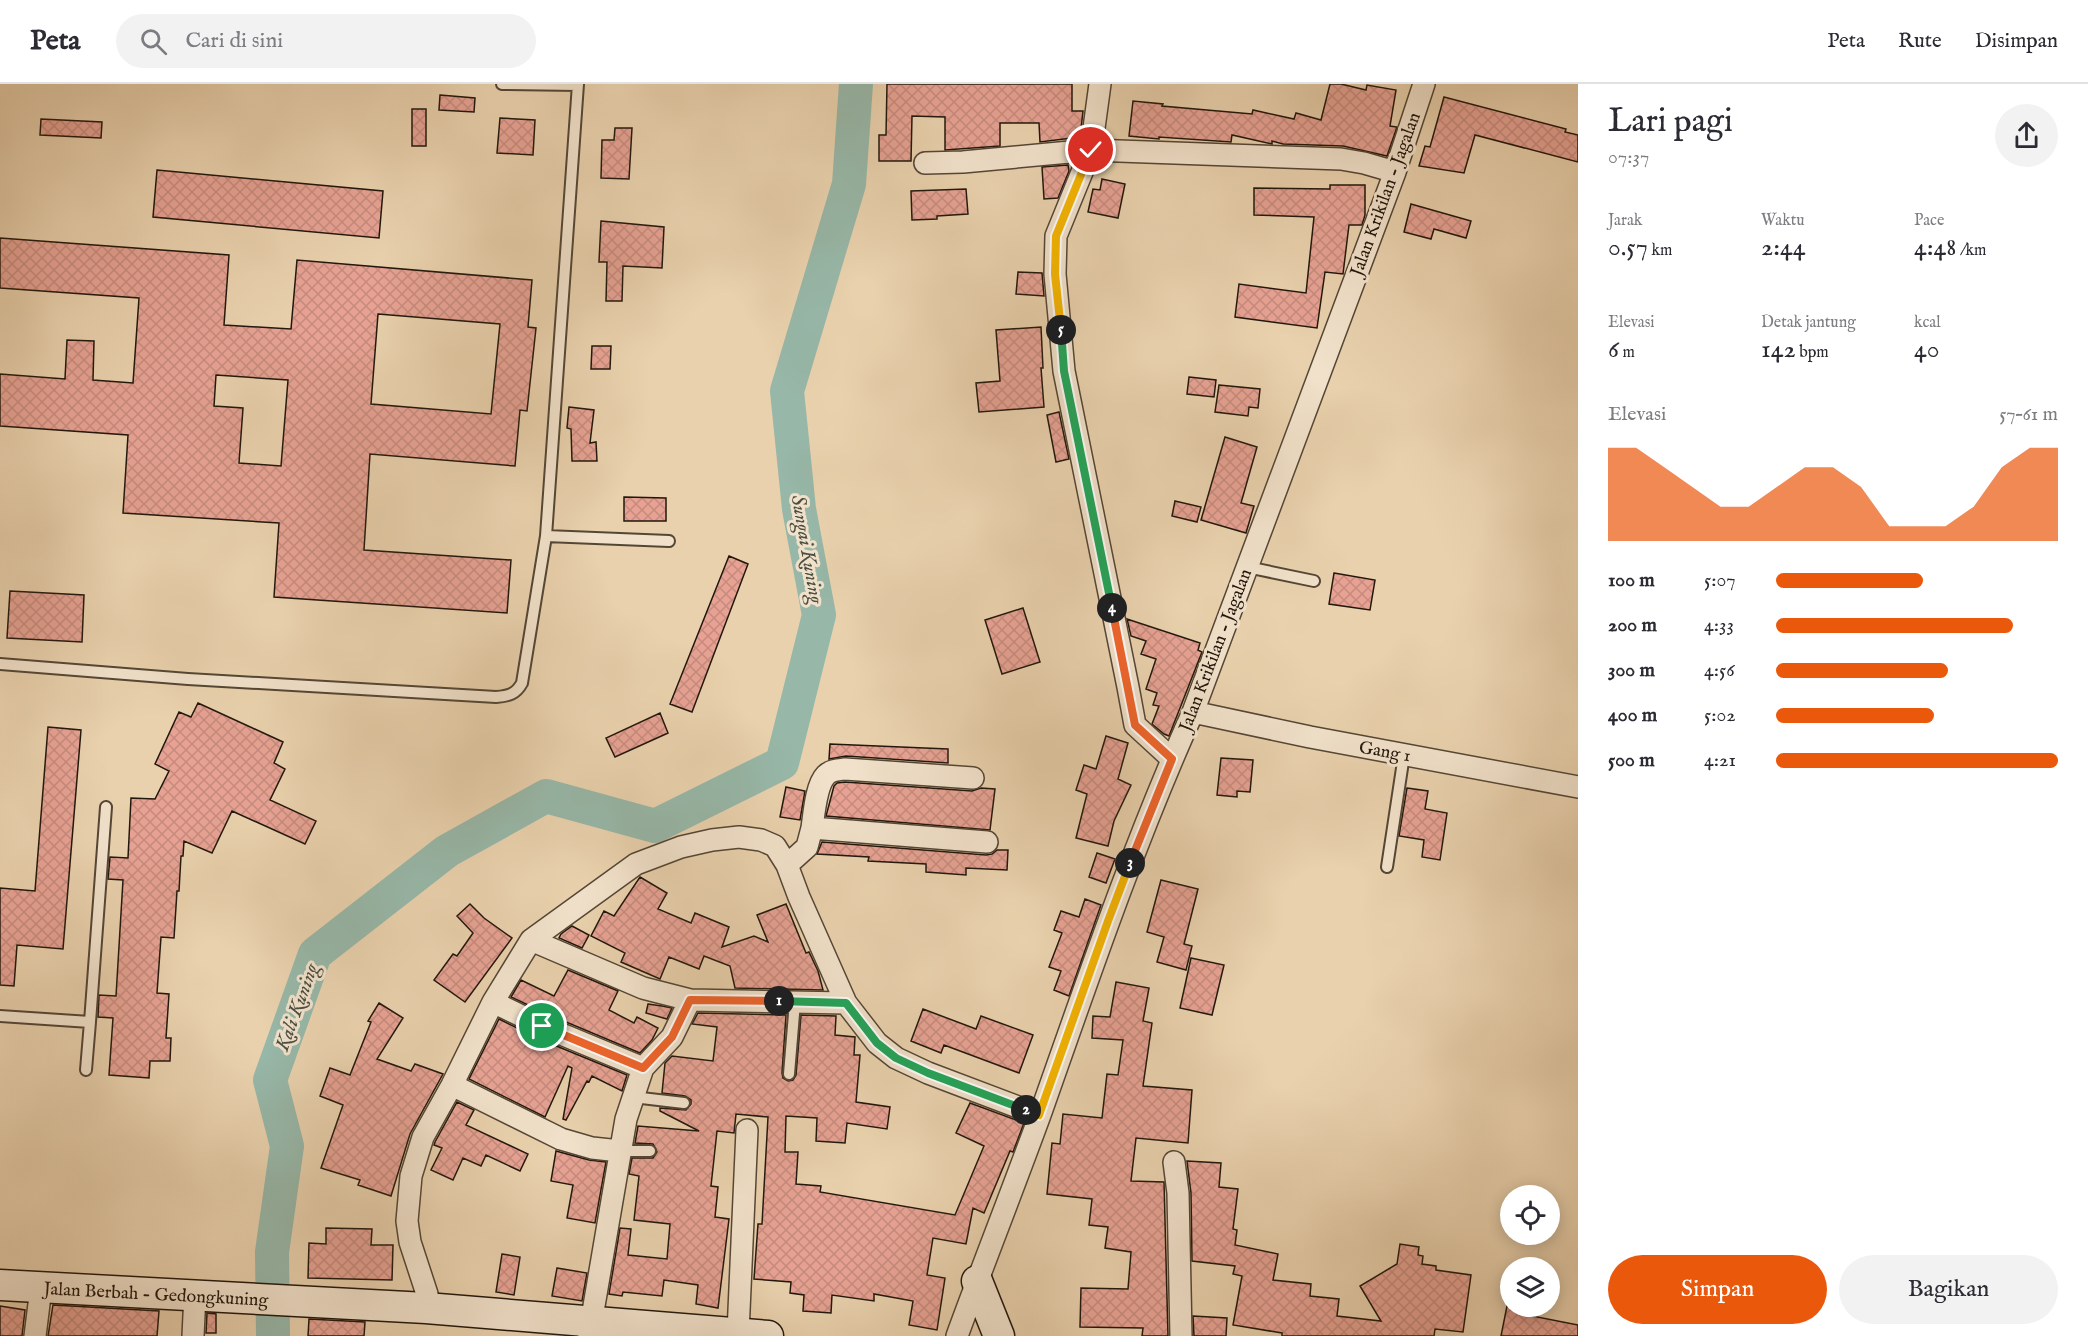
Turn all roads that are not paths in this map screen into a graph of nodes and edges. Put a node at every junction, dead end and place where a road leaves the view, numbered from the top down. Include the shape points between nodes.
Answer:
1 (502, 84) edge
2 (1100, 84) edge
3 (1424, 84) edge
4 (578, 85) edge
5 (1091, 150) junction
6 (925, 163) dead end
7 (1395, 172) junction
8 (546, 536) junction
9 (669, 541) dead end
10 (1247, 567) junction
11 (1314, 581) dead end
12 (0, 664) edge
13 (1193, 712) junction
14 (1404, 755) junction
15 (1172, 759) junction
16 (973, 778) dead end
17 (1578, 787) edge
18 (106, 807) dead end
19 (812, 828) junction
20 (987, 842) dead end
21 (787, 865) junction
22 (1387, 867) dead end
23 (531, 940) junction
24 (690, 1000) junction
25 (493, 1002) junction
26 (795, 1002) junction
27 (846, 1003) junction
28 (0, 1016) edge
29 (90, 1022) junction
30 (643, 1068) junction
31 (86, 1070) dead end
32 (789, 1074) dead end
33 (452, 1085) junction
34 (633, 1097) junction
35 (684, 1103) dead end
36 (1039, 1115) junction
37 (747, 1130) dead end
38 (620, 1151) junction
39 (650, 1151) dead end
40 (1174, 1162) dead end
41 (977, 1281) junction
42 (0, 1285) edge
43 (41, 1288) junction
44 (195, 1294) junction
45 (426, 1308) junction
46 (590, 1328) edge
47 (738, 1333) junction
48 (34, 1336) edge
49 (193, 1336) edge
50 (768, 1336) edge
51 (957, 1336) edge
52 (999, 1336) edge
53 (1181, 1336) edge

1 - 4 lane
2 - 5 street
3 - 7 street, Jalan Krikilan - Jagalan
4 - 8 lane
5 - 6 street
5 - 7 street via 1341,159
5 - 15 street via 1056,236 1055,274 1064,371 1131,715 1135,725
7 - 10 street, Jalan Krikilan - Jagalan
8 - 9 lane
8 - 12 lane via 522,683 505,697
10 - 11 lane
10 - 13 street, Jalan Krikilan - Jagalan
13 - 14 street, Gang 1
13 - 15 street, Jalan Krikilan - Jagalan
14 - 17 street, Gang 1
14 - 22 lane
15 - 36 street, Jalan Krikilan - Jagalan via 1108,921
16 - 19 street via 832,771 821,784
18 - 29 lane
19 - 20 street
19 - 21 street via 807,847
21 - 23 street via 775,846 761,840 739,837 681,848 636,864
21 - 27 street
23 - 24 street via 643,988
23 - 25 street
24 - 26 street
24 - 30 street via 672,1037
25 - 30 street
25 - 33 street
26 - 27 street
26 - 32 lane
27 - 36 street via 877,1043 896,1058
28 - 29 lane
29 - 31 lane
30 - 34 street
33 - 38 street via 561,1139
33 - 45 street via 423,1137 408,1200 410,1242 427,1294
34 - 35 lane
34 - 38 street
36 - 41 street, Jalan Krikilan - Jagalan
37 - 47 street
38 - 39 lane
38 - 46 street
40 - 53 street
41 - 51 street, Jalan Krikilan - Jagalan
41 - 52 main road
42 - 43 main road, Jalan Berbah - Gedongkuning
43 - 44 main road, Jalan Berbah - Gedongkuning
43 - 48 street
44 - 45 main road, Jalan Berbah - Gedongkuning
44 - 49 street
45 - 46 main road, Jalan Berbah - Gedongkuning
46 - 47 main road, Jalan Berbah - Gedongkuning
47 - 50 main road, Jalan Berbah - Gedongkuning

